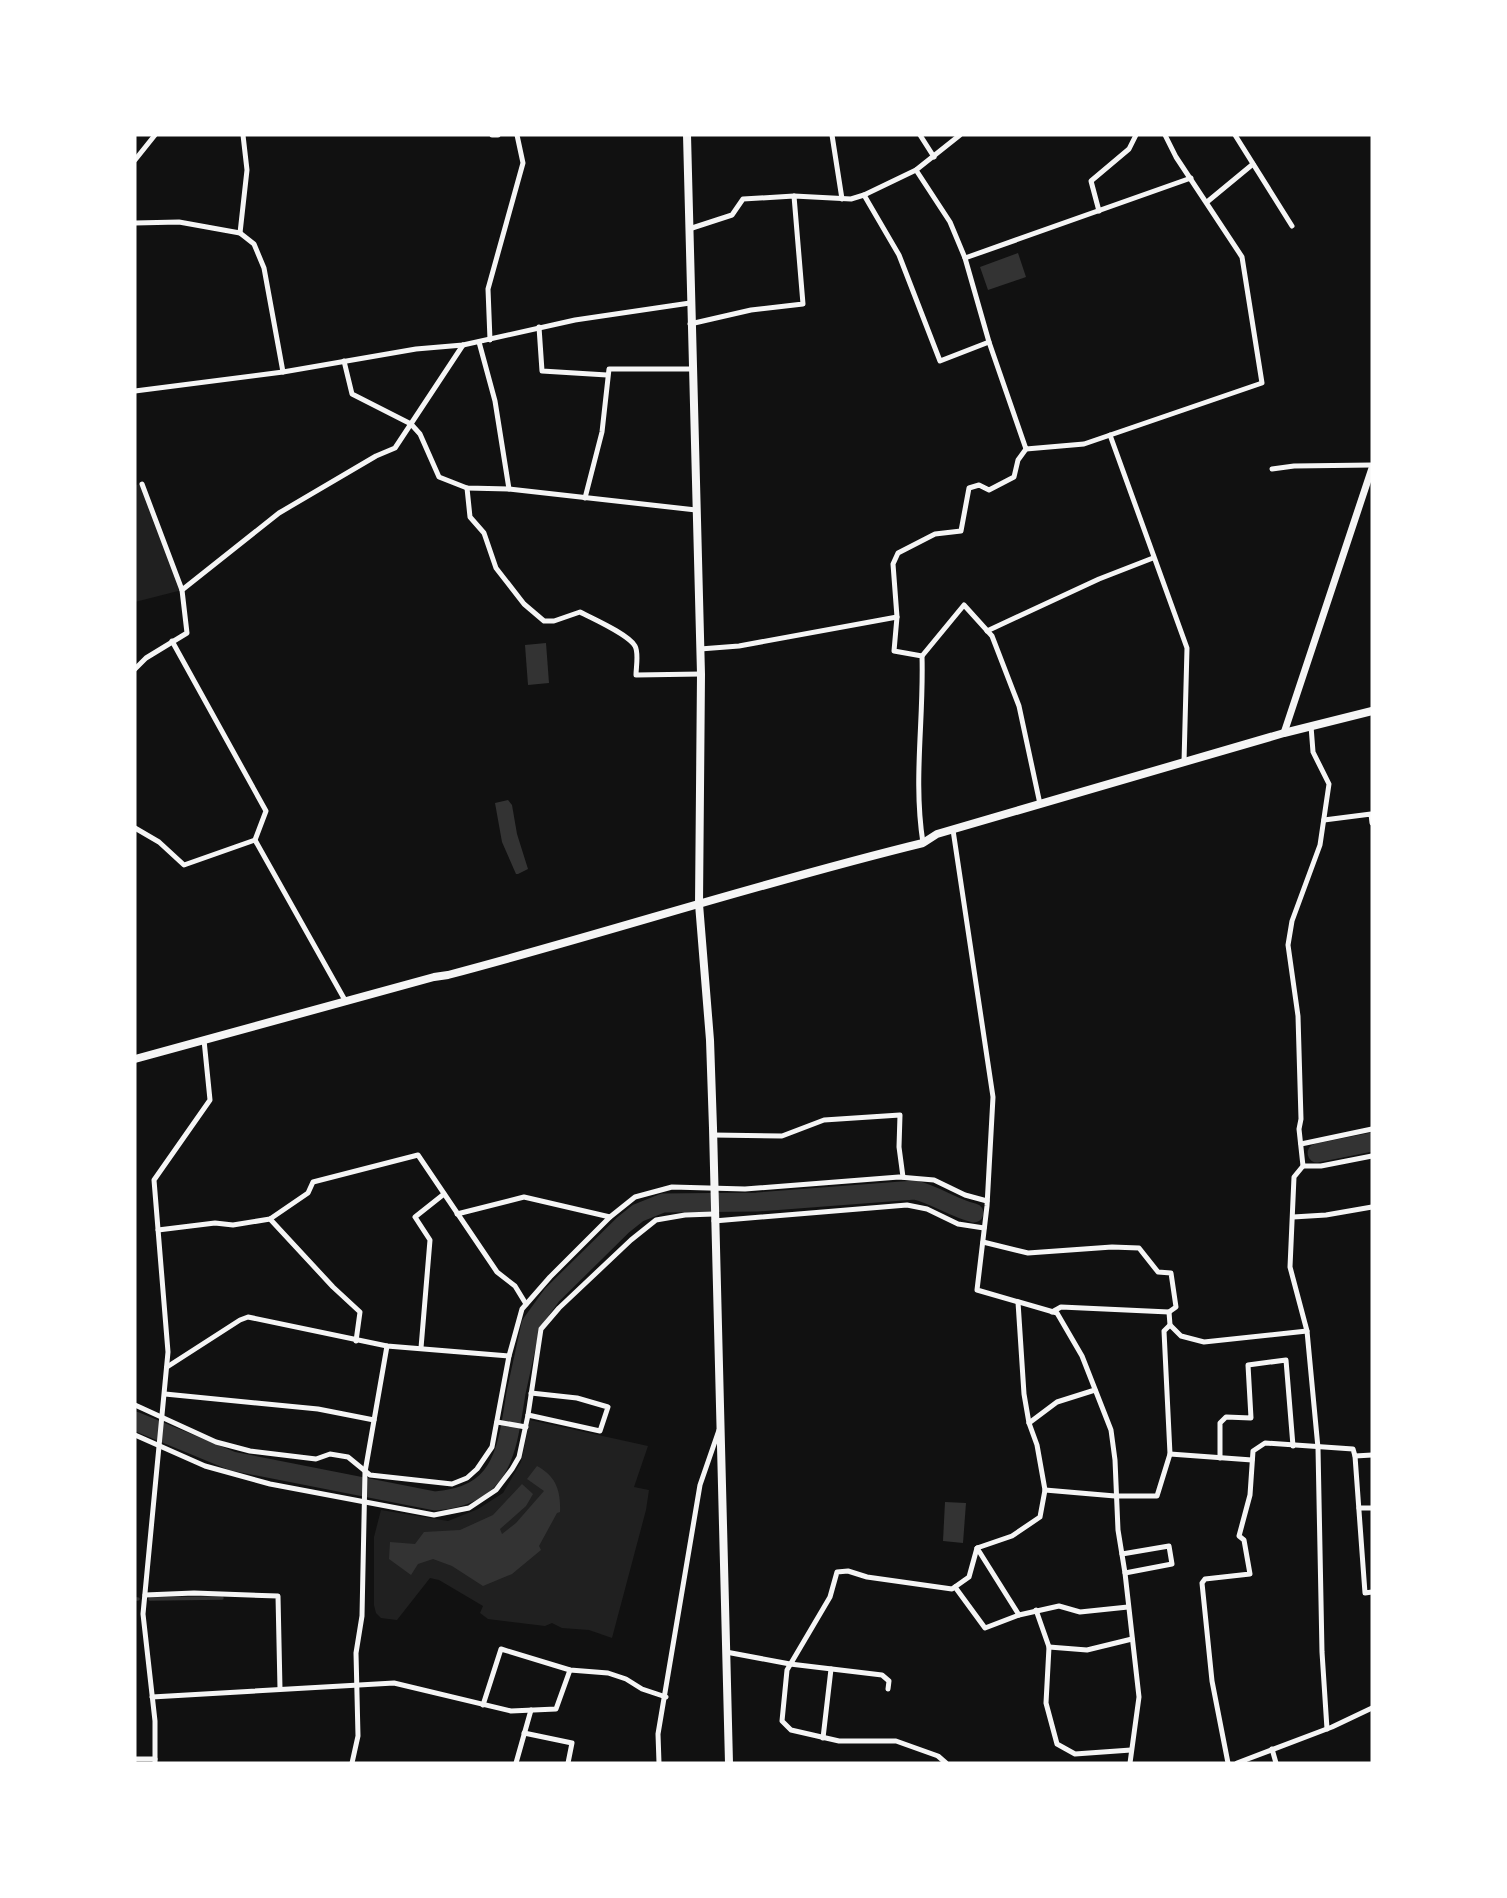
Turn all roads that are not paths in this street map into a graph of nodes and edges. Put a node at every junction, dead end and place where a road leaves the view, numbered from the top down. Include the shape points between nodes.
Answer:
1 (155, 135) edge
2 (243, 135) edge
3 (517, 135) edge
4 (687, 135) edge
5 (832, 135) edge
6 (920, 135) edge
7 (960, 135) edge
8 (1136, 135) edge
9 (1165, 135) edge
10 (1235, 135) edge
11 (137, 151) edge
12 (934, 157) junction
13 (135, 160) edge
14 (1254, 164) junction
15 (916, 170) junction
16 (1191, 178) junction
17 (864, 195) junction
18 (794, 196) junction
19 (842, 199) junction
20 (1207, 202) junction
21 (1099, 211) junction
22 (135, 223) edge
23 (1292, 226) dead end
24 (689, 229) junction
25 (240, 233) junction
26 (965, 258) junction
27 (690, 303) junction
28 (690, 324) junction
29 (539, 327) junction
30 (490, 340) junction
31 (479, 342) junction
32 (989, 342) junction
33 (463, 345) junction
34 (344, 361) junction
35 (691, 369) junction
36 (283, 372) junction
37 (607, 375) junction
38 (135, 391) edge
39 (411, 424) junction
40 (1110, 435) junction
41 (1026, 449) junction
42 (1372, 466) edge
43 (1272, 469) dead end
44 (142, 484) dead end
45 (467, 488) junction
46 (509, 489) junction
47 (585, 498) junction
48 (696, 510) junction
49 (1153, 558) junction
50 (182, 590) junction
51 (897, 617) junction
52 (987, 631) junction
53 (172, 642) junction
54 (700, 649) junction
55 (922, 656) junction
56 (135, 669) edge
57 (701, 674) junction
58 (1372, 711) edge
59 (1311, 726) junction
60 (1284, 733) junction
61 (1184, 762) junction
62 (1040, 804) junction
63 (1324, 820) junction
64 (1372, 823) edge
65 (135, 828) edge
66 (953, 830) junction
67 (254, 840) junction
68 (923, 843) junction
69 (699, 904) junction
70 (346, 1002) junction
71 (204, 1040) junction
72 (135, 1059) edge
73 (1372, 1129) edge
74 (713, 1135) junction
75 (1301, 1144) junction
76 (1372, 1156) edge
77 (1303, 1166) junction
78 (903, 1177) junction
79 (714, 1187) junction
80 (444, 1194) junction
81 (987, 1201) junction
82 (1372, 1207) edge
83 (457, 1214) junction
84 (610, 1217) junction
85 (1293, 1217) junction
86 (714, 1218) junction
87 (270, 1219) junction
88 (984, 1227) junction
89 (158, 1230) junction
90 (983, 1242) junction
91 (1017, 1302) junction
92 (526, 1304) junction
93 (1052, 1312) junction
94 (1169, 1312) junction
95 (1170, 1325) junction
96 (1307, 1331) junction
97 (356, 1341) junction
98 (387, 1346) junction
99 (421, 1348) junction
100 (509, 1356) junction
101 (167, 1367) junction
102 (1095, 1390) junction
103 (531, 1393) junction
104 (165, 1394) junction
105 (135, 1405) edge
106 (528, 1415) junction
107 (162, 1418) junction
108 (374, 1420) junction
109 (498, 1423) junction
110 (1029, 1423) junction
111 (526, 1427) junction
112 (720, 1430) junction
113 (135, 1435) edge
114 (160, 1443) junction
115 (1293, 1446) junction
116 (1318, 1448) junction
117 (1170, 1454) junction
118 (1372, 1455) edge
119 (1355, 1456) junction
120 (1220, 1458) junction
121 (1252, 1460) junction
122 (365, 1475) junction
123 (1045, 1490) junction
124 (1115, 1496) junction
125 (364, 1499) junction
126 (1359, 1508) junction
127 (1372, 1508) edge
128 (977, 1548) junction
129 (1122, 1554) junction
130 (1125, 1573) junction
131 (956, 1587) junction
132 (1372, 1592) edge
133 (145, 1595) junction
134 (1128, 1607) junction
135 (1036, 1610) junction
136 (1019, 1615) junction
137 (1132, 1639) junction
138 (1049, 1647) junction
139 (726, 1652) junction
140 (790, 1664) junction
141 (831, 1669) junction
142 (570, 1670) junction
143 (357, 1685) junction
144 (280, 1689) junction
145 (888, 1689) dead end
146 (152, 1697) junction
147 (666, 1698) junction
148 (483, 1705) junction
149 (1372, 1708) edge
150 (531, 1710) junction
151 (1327, 1728) junction
152 (524, 1733) junction
153 (823, 1738) junction
154 (1272, 1749) junction
155 (1131, 1750) junction
156 (1075, 1754) junction
157 (135, 1759) edge
158 (155, 1761) edge
159 (352, 1763) edge
160 (516, 1763) edge
161 (568, 1763) edge
162 (659, 1763) edge
163 (730, 1763) edge
164 (946, 1763) edge
165 (1075, 1763) edge
166 (1130, 1763) edge
167 (1228, 1763) edge
168 (1237, 1763) edge
169 (1276, 1763) edge

1 - 11 street
2 - 25 street via 247,170
3 - 30 street via 523,163 488,289
4 - 24 main road
5 - 19 street
6 - 12 street
7 - 12 street
8 - 21 street via 1129,149 1091,181
9 - 16 street
10 - 14 street
11 - 13 street
12 - 15 street
14 - 20 street
14 - 23 street
15 - 17 street
15 - 26 street via 950,222
16 - 20 street
16 - 21 street
17 - 19 street
17 - 32 street via 899,255 940,361
18 - 19 street
18 - 24 street via 743,199 732,215
18 - 28 street via 803,304
20 - 40 street via 1242,257 1262,383
21 - 26 street
22 - 25 street via 179,222
24 - 27 main road
25 - 36 street via 254,244 264,268
26 - 32 street
27 - 28 main road
27 - 29 street
28 - 35 main road
29 - 30 street
29 - 37 street via 542,371
30 - 31 street
31 - 33 street
31 - 46 street via 495,401
32 - 41 street
33 - 34 street
33 - 39 street
34 - 36 street
34 - 39 street via 352,394
35 - 37 street via 609,369
35 - 48 main road
36 - 38 street
37 - 47 street via 602,432
39 - 45 street via 439,477
39 - 50 street via 395,448 279,513
40 - 41 street via 1084,444
40 - 49 street
41 - 51 street via 1014,477 989,491 979,485 969,488 961,531 934,534 898,553 893,564
42 - 43 street
42 - 60 street
44 - 50 street
45 - 46 street
45 - 57 street via 470,517 484,533 496,568 533,613 544,621 554,621 580,612 623,636 636,649 636,675
46 - 47 street
47 - 48 street
48 - 54 main road
49 - 52 street
49 - 61 street via 1187,648
50 - 53 street via 187,633
51 - 54 street
51 - 55 street via 894,650
52 - 55 street via 964,605
52 - 62 street via 1019,706
53 - 56 street
53 - 67 street via 266,811
54 - 57 main road
55 - 68 street via 918,807
57 - 69 main road
58 - 59 main road
59 - 60 main road
59 - 63 street via 1313,752 1329,784
60 - 61 main road
61 - 62 main road
62 - 66 main road
63 - 64 street via 1371,814
63 - 75 street via 1287,945 1298,1016
65 - 67 street via 184,865
66 - 68 main road
66 - 81 street via 993,1097
67 - 70 street
68 - 69 main road
69 - 70 main road
69 - 74 main road
70 - 71 main road
71 - 72 main road
71 - 89 street via 211,1100 154,1180
73 - 75 street
74 - 78 street via 782,1136 824,1120 900,1115
74 - 79 main road
75 - 77 street
76 - 77 street
77 - 85 street via 1294,1177
78 - 79 street via 745,1189
78 - 81 street via 934,1180
79 - 84 street via 672,1187 635,1197
79 - 86 main road
80 - 83 street
80 - 87 street via 418,1155 313,1182 308,1193
80 - 99 street via 415,1217 430,1240
81 - 88 street
82 - 85 street
83 - 84 street via 524,1198
83 - 92 street via 497,1272 515,1286
84 - 92 street
85 - 96 street via 1290,1266
86 - 88 street via 907,1205 958,1224
86 - 103 street via 685,1215 656,1220 559,1308 541,1329
86 - 112 main road
87 - 89 street
87 - 97 street via 360,1312
88 - 90 street
89 - 101 street
90 - 91 street via 977,1290
90 - 94 street via 1028,1253 1139,1248 1158,1272 1171,1273 1176,1307
91 - 93 street
91 - 110 street
92 - 100 street
93 - 94 street via 1060,1307
93 - 102 street via 1057,1313 1082,1356
94 - 95 street
95 - 96 street via 1181,1336 1204,1342
95 - 117 street via 1164,1331
96 - 116 street
97 - 98 street
97 - 101 street via 248,1317
98 - 99 street
98 - 108 street
99 - 100 street
100 - 109 street
101 - 104 street
102 - 110 street via 1057,1402
102 - 124 street via 1111,1430
103 - 106 street
103 - 106 street via 608,1407 600,1430
104 - 107 street
104 - 108 street via 318,1409
105 - 107 street
106 - 111 street
107 - 114 street
107 - 122 street via 216,1442 250,1451 316,1459 330,1454 348,1457
108 - 122 street
109 - 111 street
109 - 122 street via 488,1456 460,1482
110 - 123 street
111 - 125 street via 512,1469 496,1490 469,1508 433,1515
112 - 139 main road
112 - 147 street via 700,1485
113 - 114 street
114 - 125 street via 205,1466 244,1477
114 - 133 street
115 - 116 street
115 - 120 street via 1286,1360 1248,1365 1251,1418 1226,1418 1220,1423
115 - 121 street via 1265,1443 1253,1451
116 - 119 street via 1353,1449
116 - 151 street
117 - 120 street
117 - 124 street via 1157,1496
118 - 119 street
119 - 126 street
120 - 121 street
121 - 167 street via 1250,1495 1239,1536 1244,1540 1250,1574 1202,1583 1212,1681
122 - 125 street
123 - 124 street
123 - 128 street via 1040,1517 1012,1536
124 - 129 street
125 - 143 street
126 - 127 street
126 - 132 street via 1365,1593
128 - 131 street via 969,1577
128 - 136 street
129 - 130 street
129 - 130 street via 1169,1546 1172,1564
130 - 134 street
131 - 136 street via 985,1628
131 - 140 street via 837,1572 830,1597
133 - 144 street via 278,1596
133 - 146 street
134 - 135 street
134 - 137 street
135 - 136 street
135 - 138 street
137 - 138 street via 1087,1650
137 - 155 street via 1139,1697
138 - 156 street via 1046,1703 1057,1744
139 - 140 street
139 - 163 main road
140 - 141 street
140 - 153 street via 782,1721 791,1730
141 - 145 street via 882,1675 889,1681
141 - 153 street
142 - 147 street via 608,1673
142 - 148 street via 501,1649
142 - 150 street via 556,1709
143 - 144 street
143 - 148 street via 394,1683
143 - 159 street via 358,1736
144 - 146 street
146 - 158 street
147 - 162 street via 658,1734
148 - 150 street
149 - 151 street
150 - 152 street
151 - 154 street
152 - 160 street
152 - 161 street via 572,1743
153 - 164 street via 896,1741
154 - 168 street
154 - 169 street
155 - 156 street
155 - 166 street
156 - 165 street
157 - 158 street

